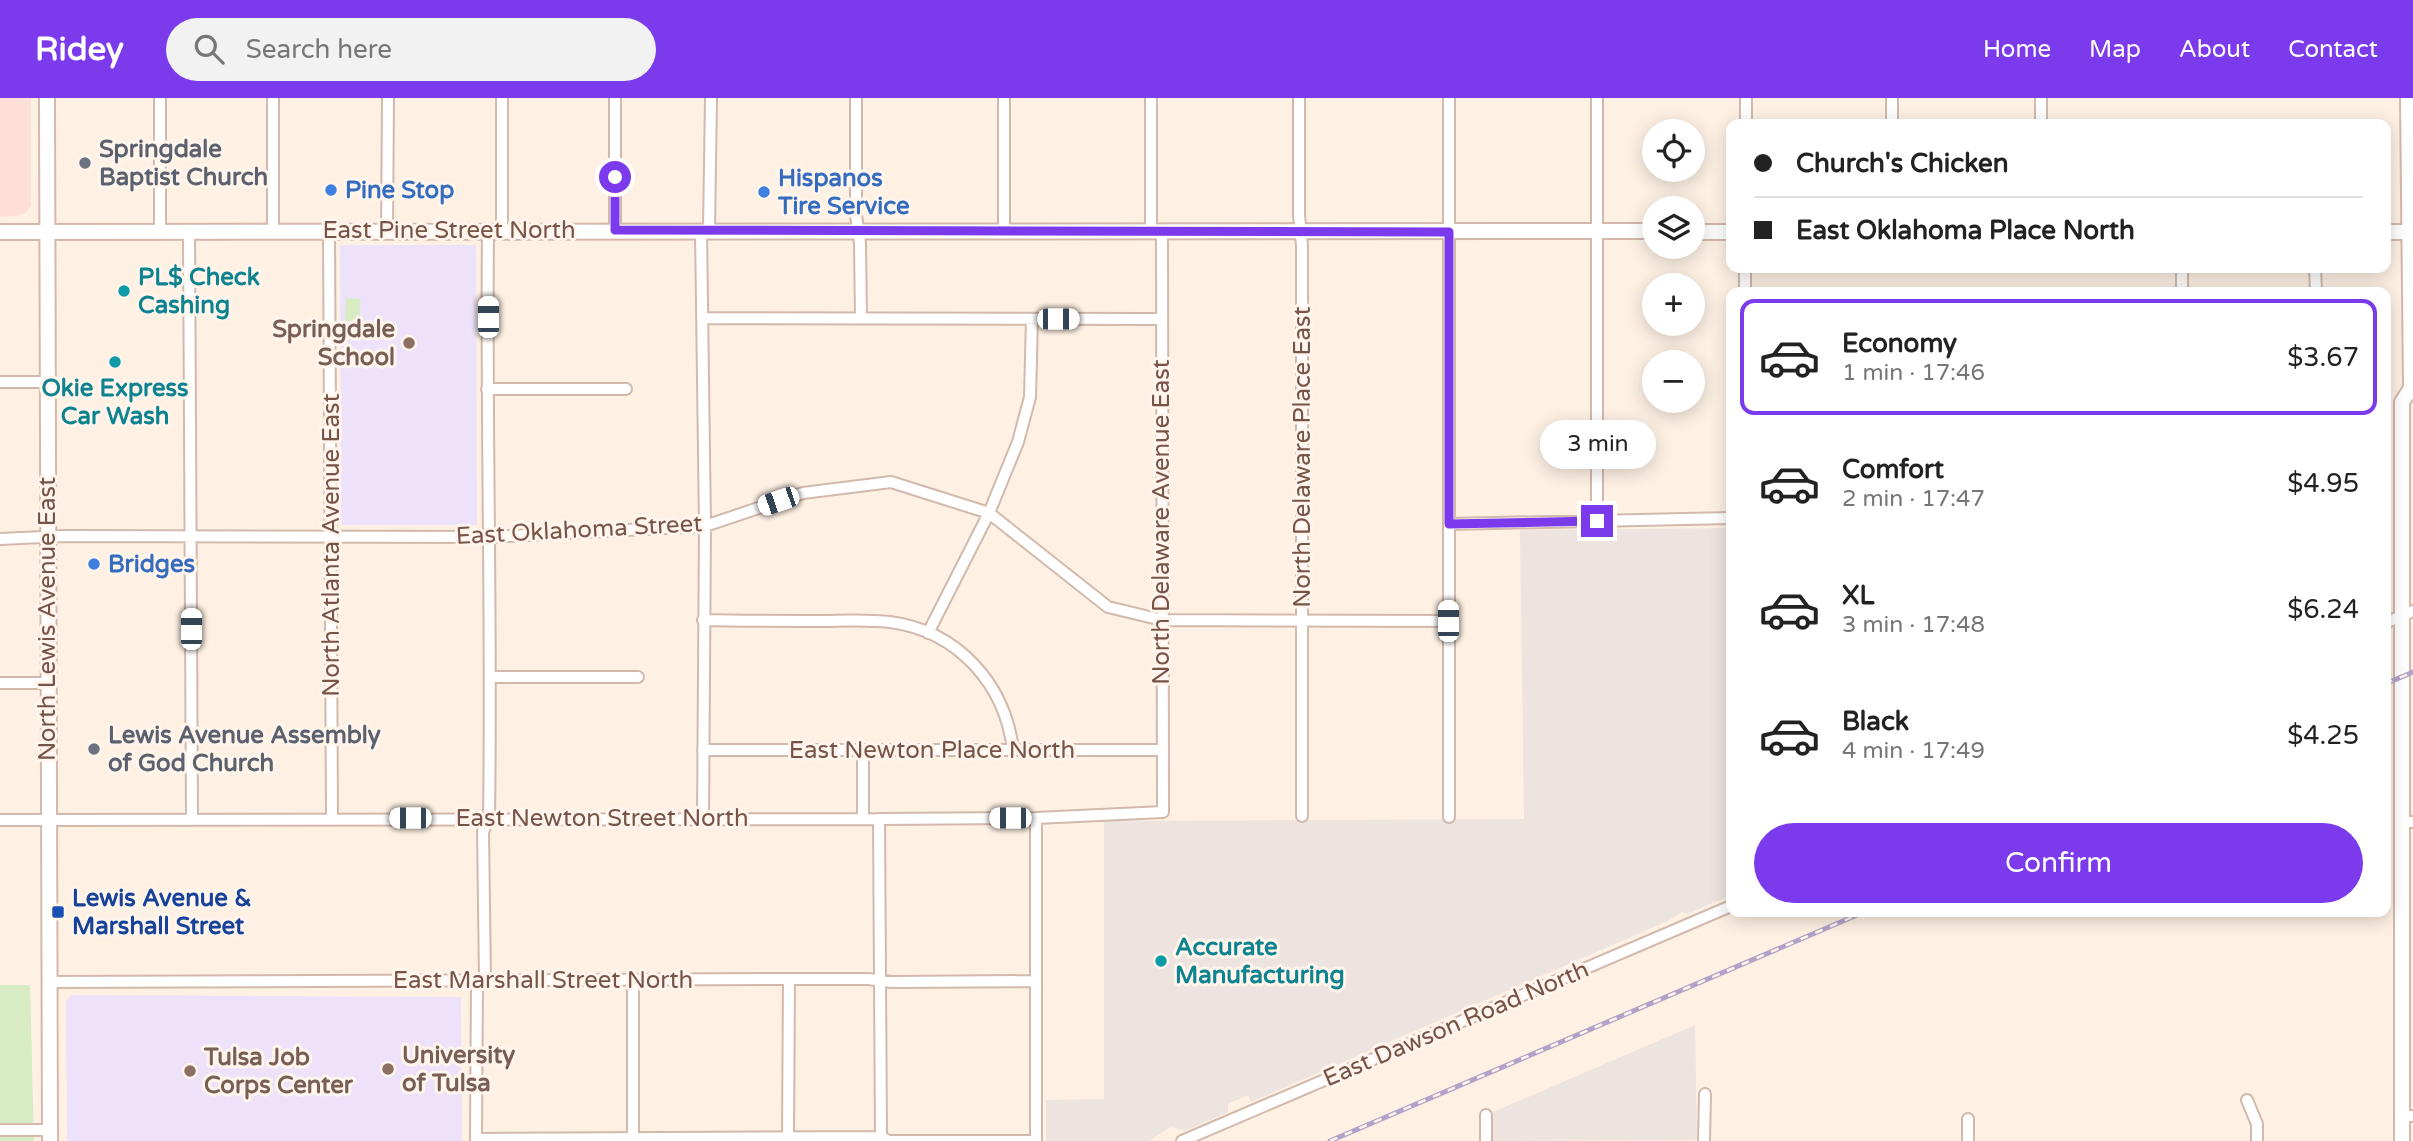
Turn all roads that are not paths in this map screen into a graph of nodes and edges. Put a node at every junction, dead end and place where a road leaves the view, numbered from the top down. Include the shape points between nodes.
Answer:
1 (47, 98) edge
2 (160, 98) edge
3 (274, 98) edge
4 (388, 98) edge
5 (502, 98) edge
6 (615, 98) edge
7 (710, 98) edge
8 (856, 98) edge
9 (1004, 98) edge
10 (1151, 98) edge
11 (1299, 98) edge
12 (1449, 98) edge
13 (1597, 98) edge
14 (1746, 98) edge
15 (1892, 98) edge
16 (2041, 98) edge
17 (2409, 98) edge
18 (1746, 119) edge
19 (1892, 119) edge
20 (2041, 119) edge
21 (273, 230) junction
22 (329, 230) junction
23 (615, 230) junction
24 (705, 230) junction
25 (1301, 230) junction
26 (46, 231) junction
27 (160, 231) junction
28 (189, 231) junction
29 (387, 231) junction
30 (495, 231) junction
31 (858, 231) junction
32 (1004, 231) junction
33 (1156, 231) junction
34 (1597, 231) junction
35 (1642, 231) edge
36 (0, 232) edge
37 (1449, 232) junction
38 (1705, 232) edge
39 (1726, 232) edge
40 (2391, 232) edge
41 (2411, 232) edge
42 (702, 318) junction
43 (861, 318) junction
44 (1032, 319) junction
45 (1161, 319) junction
46 (0, 382) edge
47 (47, 382) junction
48 (487, 389) junction
49 (626, 389) dead end
50 (2412, 390) edge
51 (2408, 500) edge
52 (989, 513) junction
53 (1726, 518) edge
54 (1597, 521) junction
55 (1449, 524) junction
56 (705, 527) junction
57 (191, 536) junction
58 (331, 537) junction
59 (488, 537) junction
60 (47, 538) junction
61 (0, 539) edge
62 (2408, 614) edge
63 (1301, 619) junction
64 (703, 620) junction
65 (1162, 620) junction
66 (1448, 621) junction
67 (2391, 621) edge
68 (928, 633) junction
69 (491, 677) junction
70 (638, 677) dead end
71 (48, 683) junction
72 (0, 684) edge
73 (703, 750) junction
74 (863, 750) junction
75 (1013, 750) junction
76 (1162, 750) junction
77 (1163, 812) joint
78 (1302, 816) dead end
79 (1449, 817) dead end
80 (332, 818) junction
81 (489, 818) junction
82 (1036, 818) junction
83 (192, 819) junction
84 (703, 819) junction
85 (863, 819) junction
86 (0, 820) edge
87 (48, 820) junction
88 (879, 820) junction
89 (2408, 822) edge
90 (1726, 908) edge
91 (789, 979) junction
92 (2408, 979) edge
93 (633, 980) junction
94 (481, 981) junction
95 (879, 981) junction
96 (1036, 981) junction
97 (49, 982) junction
98 (1704, 1094) dead end
99 (2247, 1100) dead end
100 (1486, 1115) dead end
101 (2408, 1116) edge
102 (1968, 1119) dead end
103 (0, 1130) edge
104 (50, 1135) edge
105 (789, 1136) junction
106 (633, 1138) junction
107 (886, 1139) edge
108 (1036, 1141) edge
109 (1181, 1141) edge
110 (1486, 1141) edge
111 (1704, 1141) edge
112 (1968, 1141) edge
113 (2257, 1141) edge
114 (2402, 1141) edge

1 - 26 main road, North Lewis Avenue East
2 - 27 street
3 - 21 street
4 - 29 street
5 - 30 street
6 - 23 street
7 - 24 street
8 - 31 street
9 - 32 street
10 - 33 street, North Delaware Avenue East
11 - 25 street, North Delaware Place East
12 - 37 street
13 - 34 street
14 - 18 street
15 - 19 street
16 - 20 street
17 - 41 main road
21 - 22 main road, East Pine Street North
21 - 28 main road, East Pine Street North
22 - 29 main road, East Pine Street North
22 - 58 street, North Atlanta Avenue East
23 - 24 main road, East Pine Street North
23 - 30 main road, East Pine Street North
24 - 31 main road, East Pine Street North
24 - 42 street
25 - 33 main road, East Pine Street North
25 - 37 main road, East Pine Street North
25 - 63 street, North Delaware Place East
26 - 27 main road, East Pine Street North
26 - 36 main road, East Pine Street North
26 - 47 main road, North Lewis Avenue East
27 - 28 main road, East Pine Street North
28 - 57 street
29 - 30 main road, East Pine Street North
30 - 48 street
31 - 32 main road, East Pine Street North
31 - 43 street
32 - 33 main road, East Pine Street North
33 - 45 street, North Delaware Avenue East
34 - 35 main road, East Pine Street North
34 - 37 main road, East Pine Street North
34 - 54 street
37 - 55 street
38 - 39 main road
40 - 41 main road
41 - 50 main road
42 - 43 street
42 - 56 street
43 - 44 street
44 - 45 street
44 - 52 street via 1027,418
45 - 65 street, North Delaware Avenue East
46 - 47 street
47 - 60 main road, North Lewis Avenue East
48 - 49 street
48 - 59 street
50 - 51 main road via 2402,402
51 - 62 main road
52 - 56 street, East Oklahoma Street via 891,482 803,493
52 - 65 street, East Oklahoma Street via 1108,607
52 - 68 street
53 - 54 street
54 - 55 street
55 - 66 street
56 - 59 street, East Oklahoma Street
56 - 64 street
57 - 58 street, East Oklahoma Street
57 - 60 street, East Oklahoma Street
57 - 83 street
58 - 59 street, East Oklahoma Street
58 - 80 street, North Atlanta Avenue East
59 - 69 street
60 - 61 street, East Oklahoma Street
60 - 71 main road, North Lewis Avenue East
62 - 67 street
62 - 89 main road
63 - 65 street, East Oklahoma Street
63 - 66 street, East Oklahoma Street
63 - 78 street, North Delaware Place East
64 - 68 street via 889,621
64 - 73 street
65 - 76 street, North Delaware Avenue East
66 - 79 street
68 - 75 street via 958,649 993,686 1010,727
69 - 70 street
69 - 81 street
71 - 72 street
71 - 87 main road, North Lewis Avenue East
73 - 74 street, East Newton Place North
73 - 84 street
74 - 75 street, East Newton Place North
74 - 85 street
75 - 76 street, East Newton Place North
76 - 77 street, North Delaware Avenue East
77 - 82 street, East Newton Street North
80 - 81 street, East Newton Street North
80 - 83 street, East Newton Street North
81 - 84 street, East Newton Street North
81 - 94 street via 483,832
82 - 88 street, East Newton Street North
82 - 96 street
83 - 87 street, East Newton Street North
84 - 85 street, East Newton Street North
85 - 88 street, East Newton Street North
86 - 87 street, East Newton Street North
87 - 97 main road, North Lewis Avenue East
88 - 95 street
89 - 92 main road
90 - 109 street, East Dawson Road North
91 - 93 street, East Marshall Street North
91 - 95 street, East Marshall Street North
91 - 105 street
92 - 101 main road
93 - 94 street, East Marshall Street North
93 - 106 street
94 - 97 street, East Marshall Street North
94 - 106 street via 476,1139
95 - 96 street, East Marshall Street North
95 - 107 street
96 - 108 street
97 - 104 main road, North Lewis Avenue East
98 - 111 street
99 - 113 street via 2257,1124
100 - 110 street
101 - 114 main road
102 - 112 street
103 - 104 street
105 - 106 street
105 - 107 street
107 - 108 street

